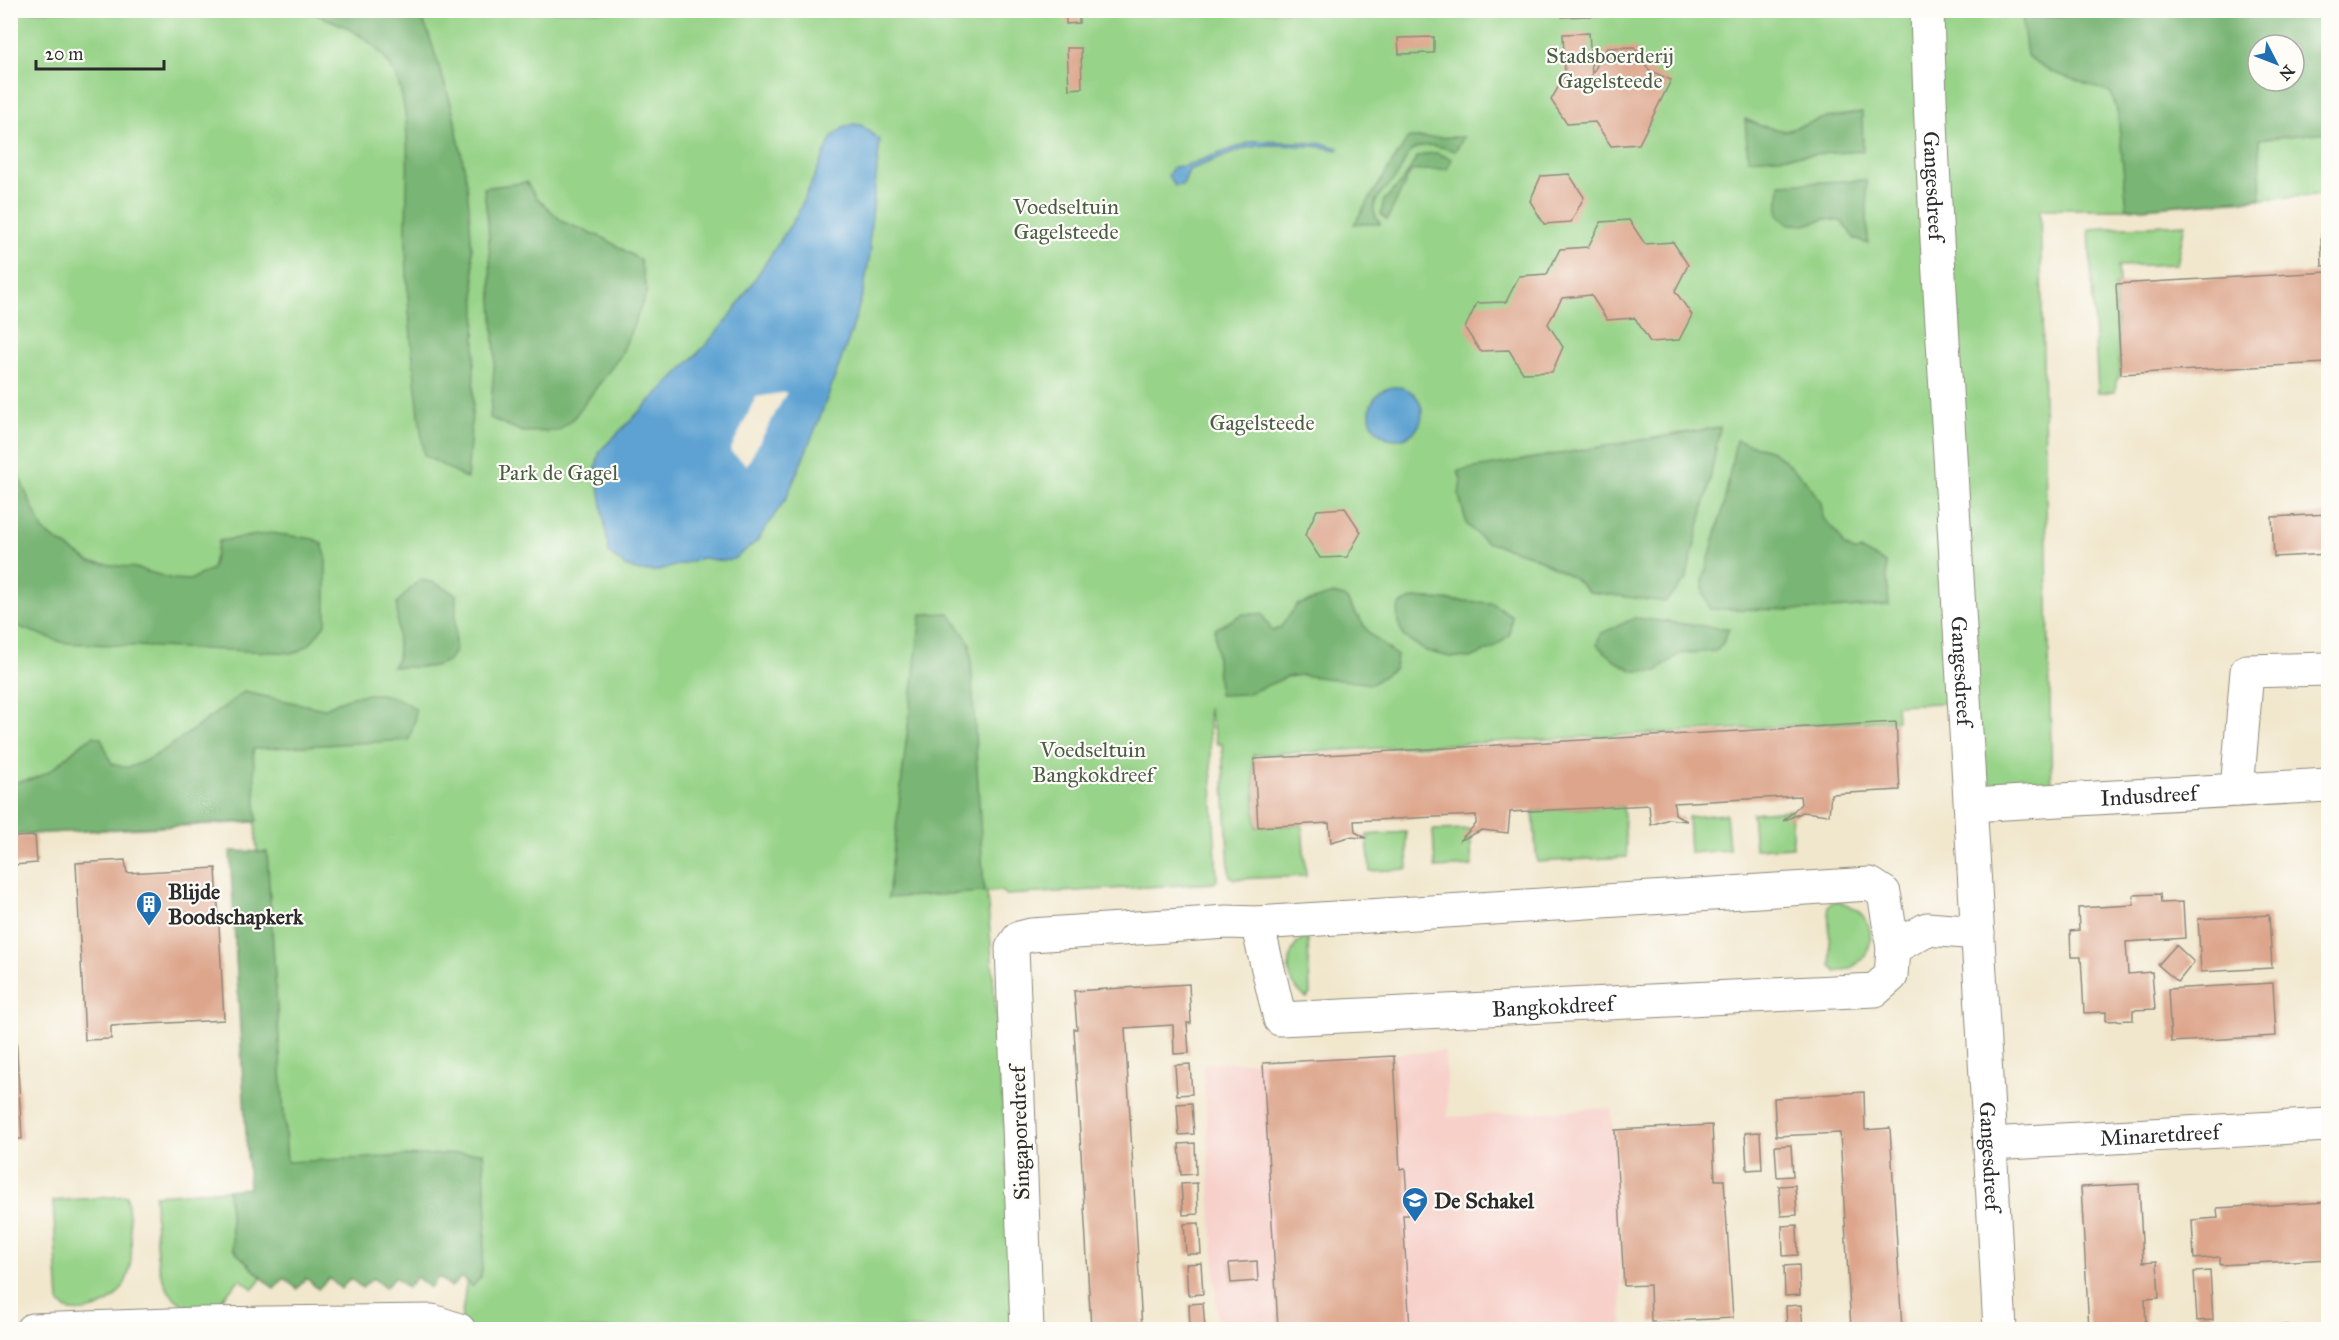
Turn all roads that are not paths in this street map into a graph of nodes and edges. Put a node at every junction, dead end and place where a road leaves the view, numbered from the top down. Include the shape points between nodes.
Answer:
1 (1927, 10) edge
2 (2328, 669) edge
3 (2328, 785) edge
4 (2237, 790) junction
5 (1971, 805) junction
6 (1257, 923) junction
7 (1978, 933) junction
8 (1019, 938) joint
9 (1893, 948) junction
10 (2328, 1125) edge
11 (1990, 1144) junction
12 (32, 1329) edge
13 (459, 1329) edge
14 (1027, 1329) edge
15 (2000, 1329) edge

1 - 5 street, Gangesdreef
2 - 4 street via 2247,671
3 - 4 street, Indusdreef
4 - 5 street, Indusdreef
5 - 7 street, Gangesdreef
6 - 8 street, Bangkokdreef via 1031,934
6 - 9 street, Bangkokdreef via 1870,884 1884,893
6 - 9 street, Bangkokdreef via 1280,1019 1875,990 1891,976
7 - 9 street via 1927,929
7 - 11 street, Gangesdreef
8 - 14 street, Singaporedreef via 1012,948
10 - 11 street, Minaretdreef
11 - 15 street, Gangesdreef
12 - 13 street via 432,1321

